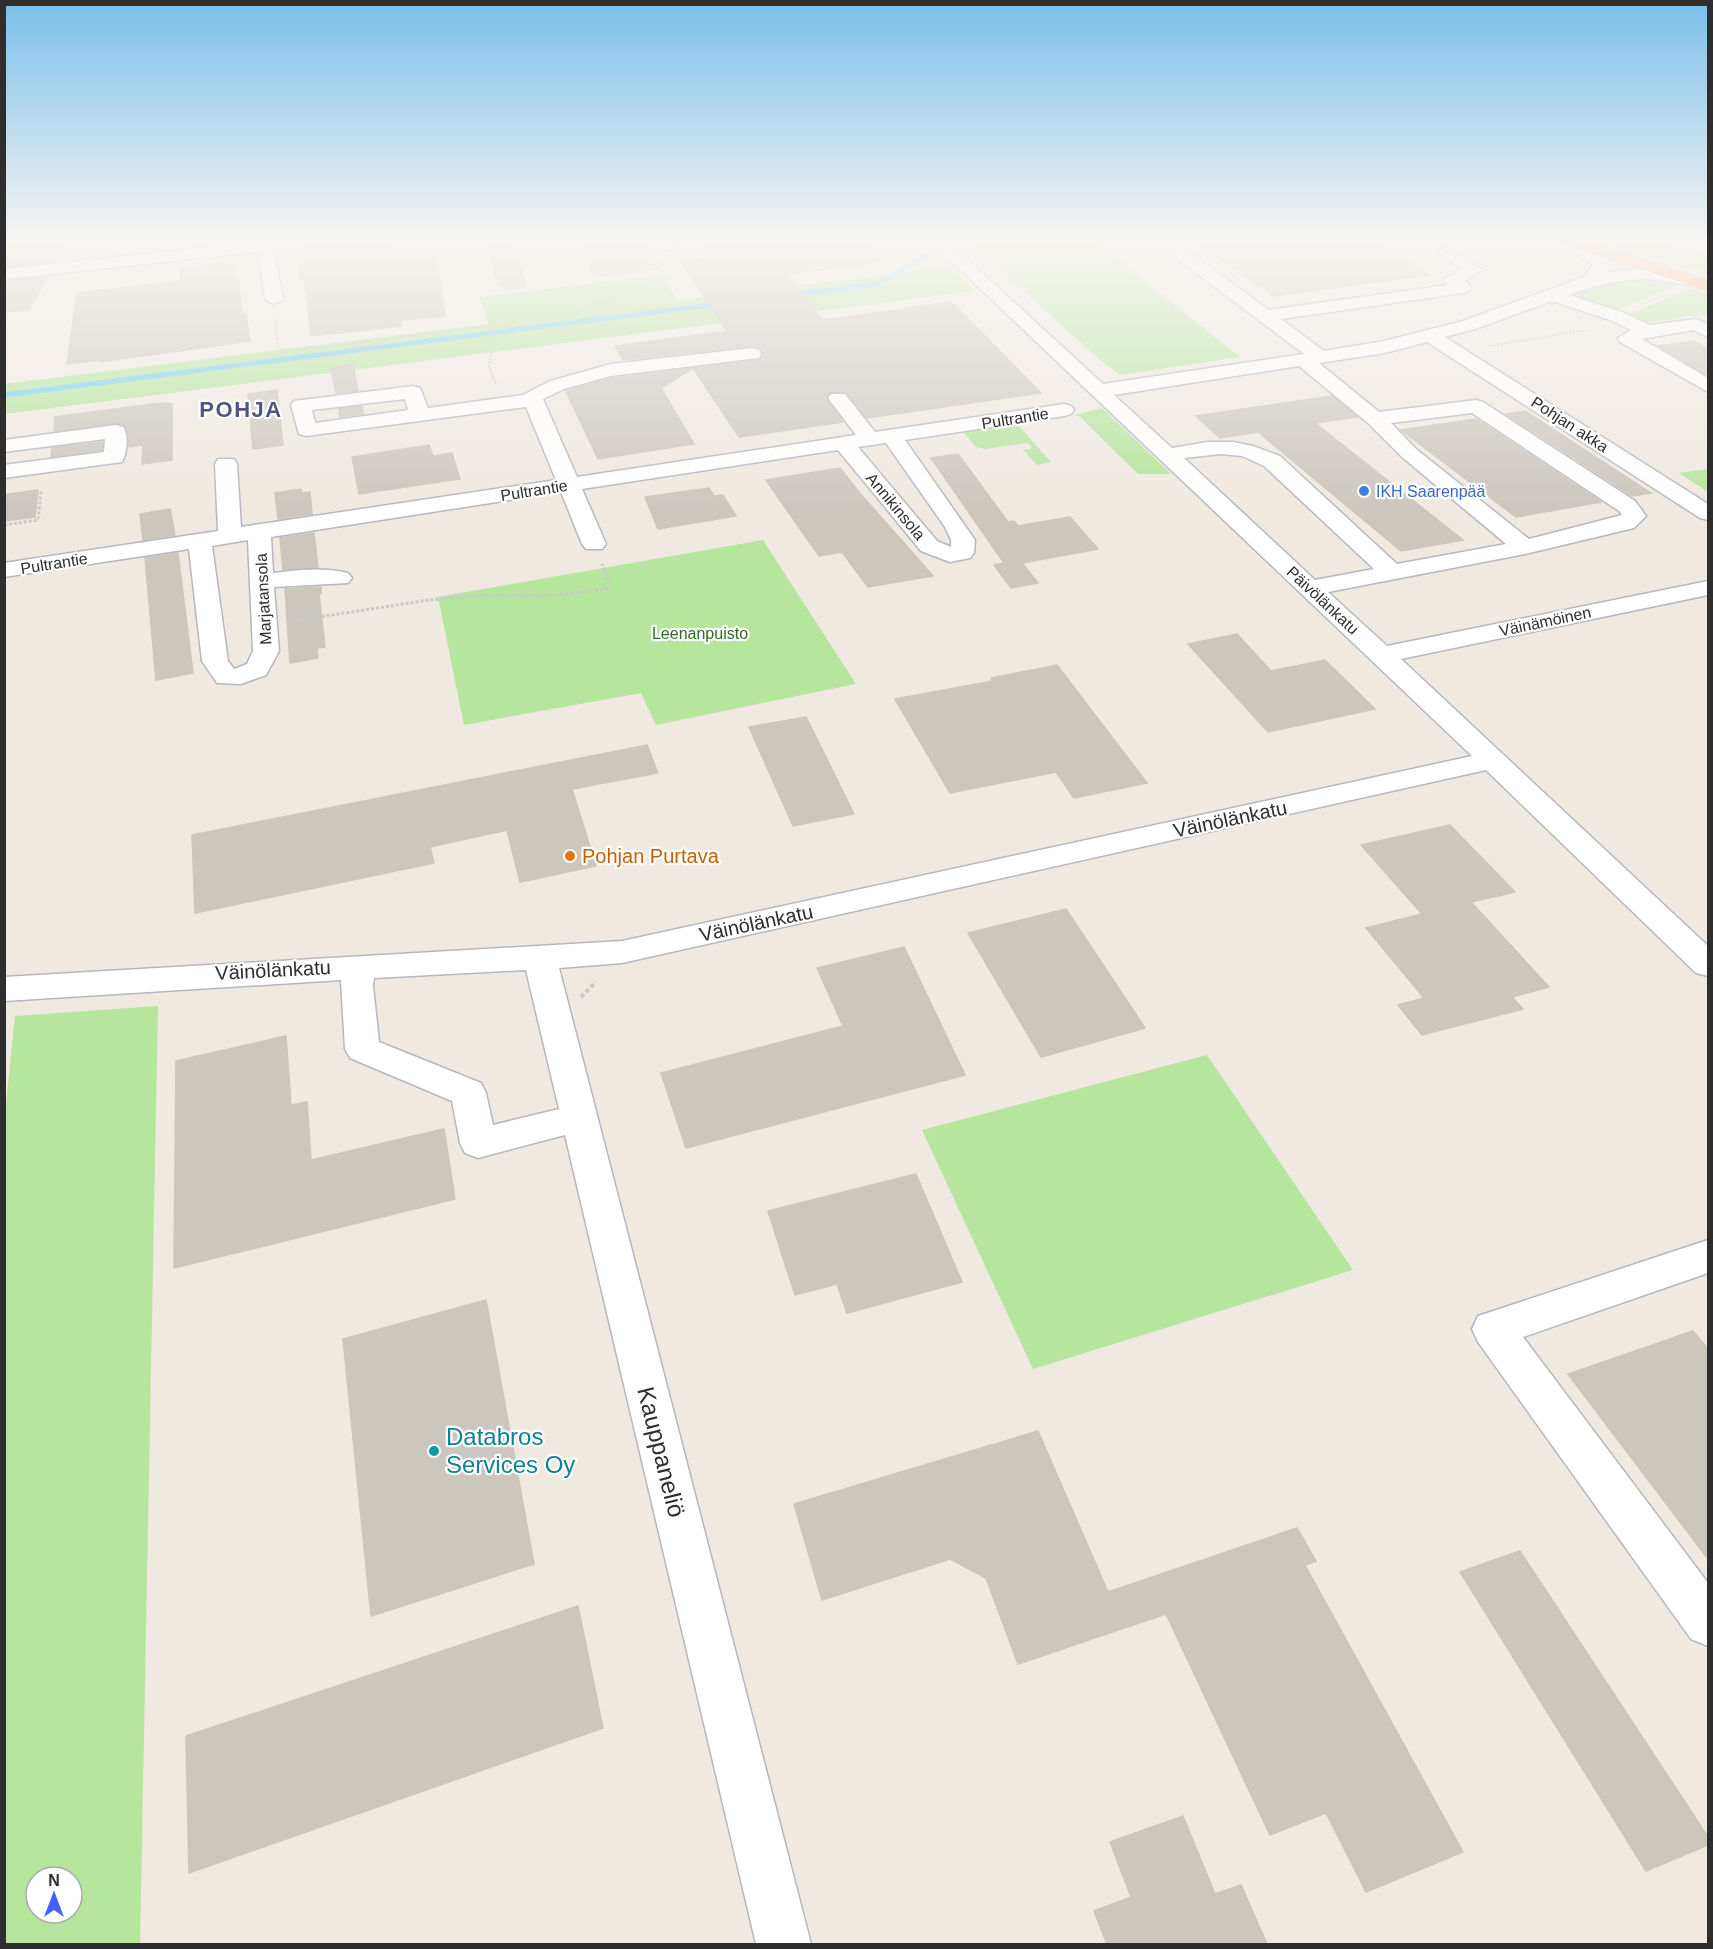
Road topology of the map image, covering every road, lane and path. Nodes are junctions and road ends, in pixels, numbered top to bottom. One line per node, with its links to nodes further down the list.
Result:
1 (276, 329): 2 (path)
2 (491, 329): 17 (path)
3 (1032, 329): 14 (street, Päivölänkatu)
4 (1279, 329): 11 (street)
5 (1454, 329): 9 (street)
6 (1644, 329): 8 (street)
7 (1662, 329): 8 (street)
8 (1648, 331): 13 (street)
9 (1431, 336): 11 (street); 31 (street, Pohjan akka)
10 (752, 354): 17 (street)
11 (1312, 359): 14 (street); 21 (street)
12 (411, 370): 15 (street)
13 (1708, 386)
14 (1099, 391): 26 (street, Päivölänkatu)
15 (413, 392): 20 (street); 20 (street)
16 (838, 398): 23 (street, Annikinsola)
17 (532, 399): 20 (street); 29 (street)
18 (117, 408): 22 (street)
19 (1064, 410): 23 (street, Pultrantie)
20 (420, 415)
21 (1375, 419): 37 (street); 37 (street)
22 (116, 431): 25 (street); 28 (street)
23 (881, 438): 24 (street, Pultrantie); 24 (street, Annikinsola)
24 (844, 444): 29 (street, Pultrantie)
25 (4, 446)
26 (1168, 454): 39 (street); 42 (street, Päivölänkatu)
27 (226, 464): 34 (street, Marjatansola)
28 (4, 472)
29 (569, 485): 33 (street, Pultrantie); 36 (street)
30 (41, 490): 32 (path)
31 (1708, 513)
32 (4, 525)
33 (259, 532): 34 (street, Pultrantie); 41 (street, Marjatansola)
34 (230, 536): 35 (street, Pultrantie)
35 (200, 541): 38 (street, Pultrantie); 44 (street, Marjatansola)
36 (594, 544): 44 (path)
37 (1526, 547): 39 (street)
38 (4, 570)
39 (1392, 572): 42 (street)
40 (340, 578): 41 (street)
41 (262, 581): 44 (street, Marjatansola)
42 (1310, 588): 45 (street, Päivölänkatu)
43 (1708, 588): 45 (street, Väinämöinen)
44 (265, 625)
45 (1382, 655): 46 (street, Päivölänkatu)
46 (1493, 760): 47 (street, Väinölänkatu); 48 (street, Päivölänkatu)
47 (540, 958): 49 (street, Väinölänkatu); 51 (street, Kauppaneliö)
48 (1708, 965)
49 (360, 966): 50 (street, Väinölänkatu); 51 (street)
50 (4, 989)
51 (578, 1118): 54 (street, Kauppaneliö)
52 (1708, 1257): 53 (street)
53 (1708, 1622)
54 (783, 1944)

